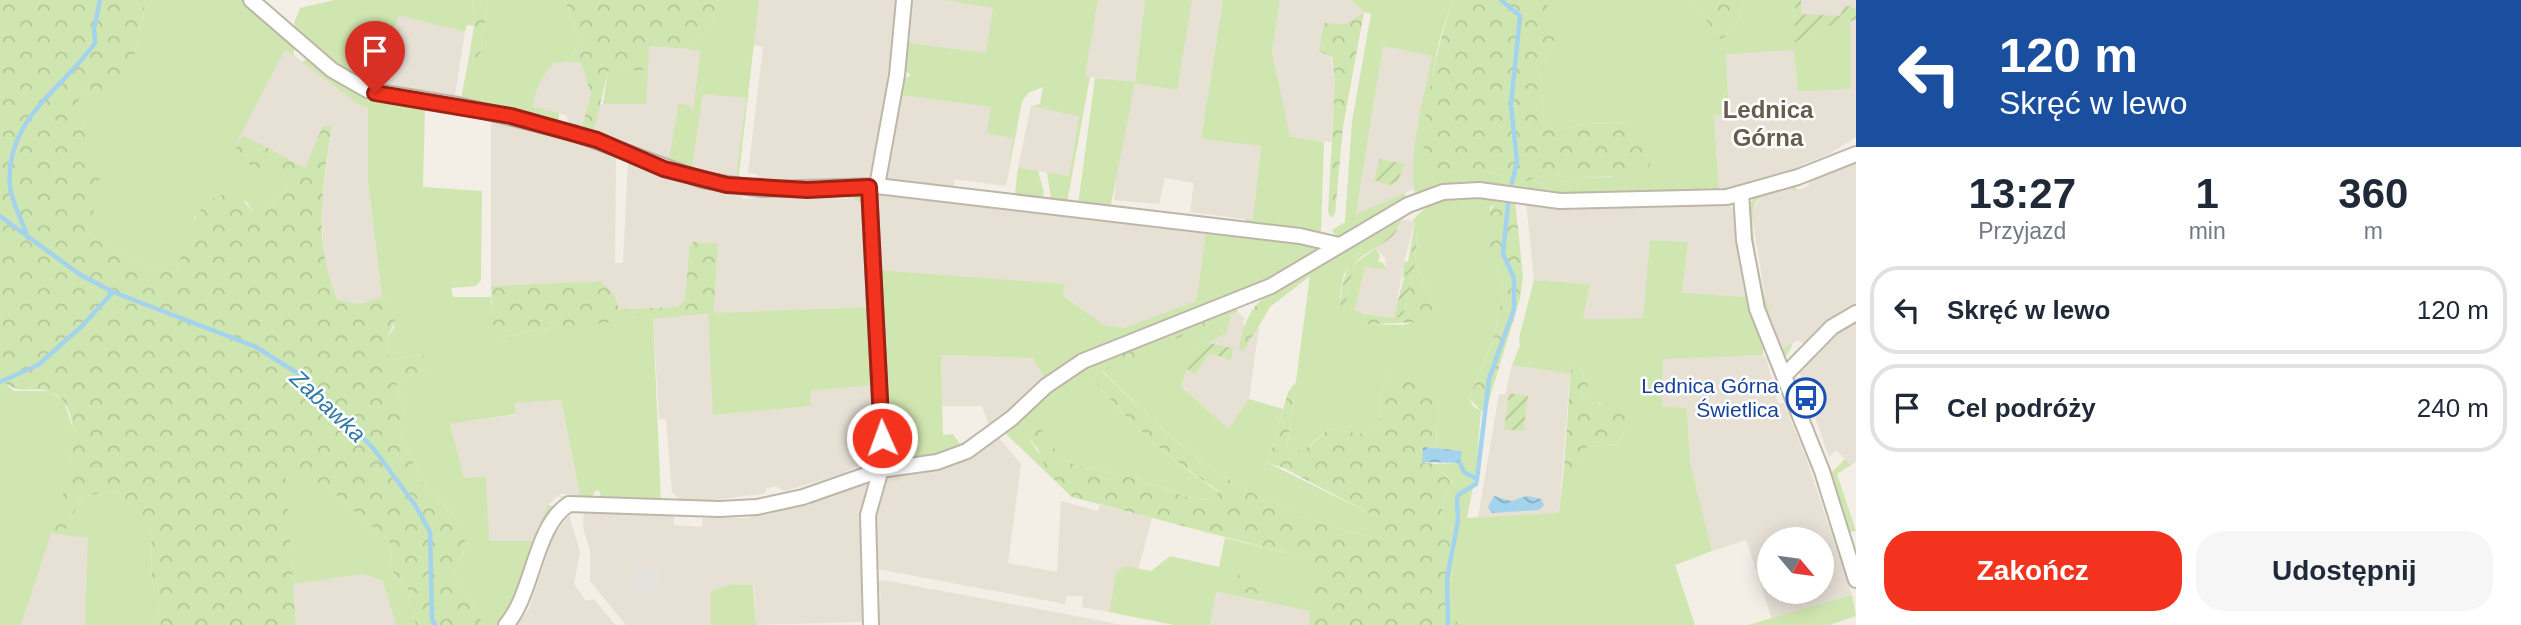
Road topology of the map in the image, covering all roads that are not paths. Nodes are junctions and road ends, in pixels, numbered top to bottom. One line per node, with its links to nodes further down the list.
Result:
1 (251, 0): 4 (street)
2 (904, 0): 4 (street)
3 (1856, 154): 5 (street)
4 (873, 187): 6 (street); 9 (street)
5 (1741, 193): 6 (street); 8 (street)
6 (1339, 245): 9 (street)
7 (1856, 313): 8 (street)
8 (1784, 376): 10 (street)
9 (880, 470): 11 (street); 12 (street)
10 (1856, 580)
11 (506, 625)
12 (871, 625)

